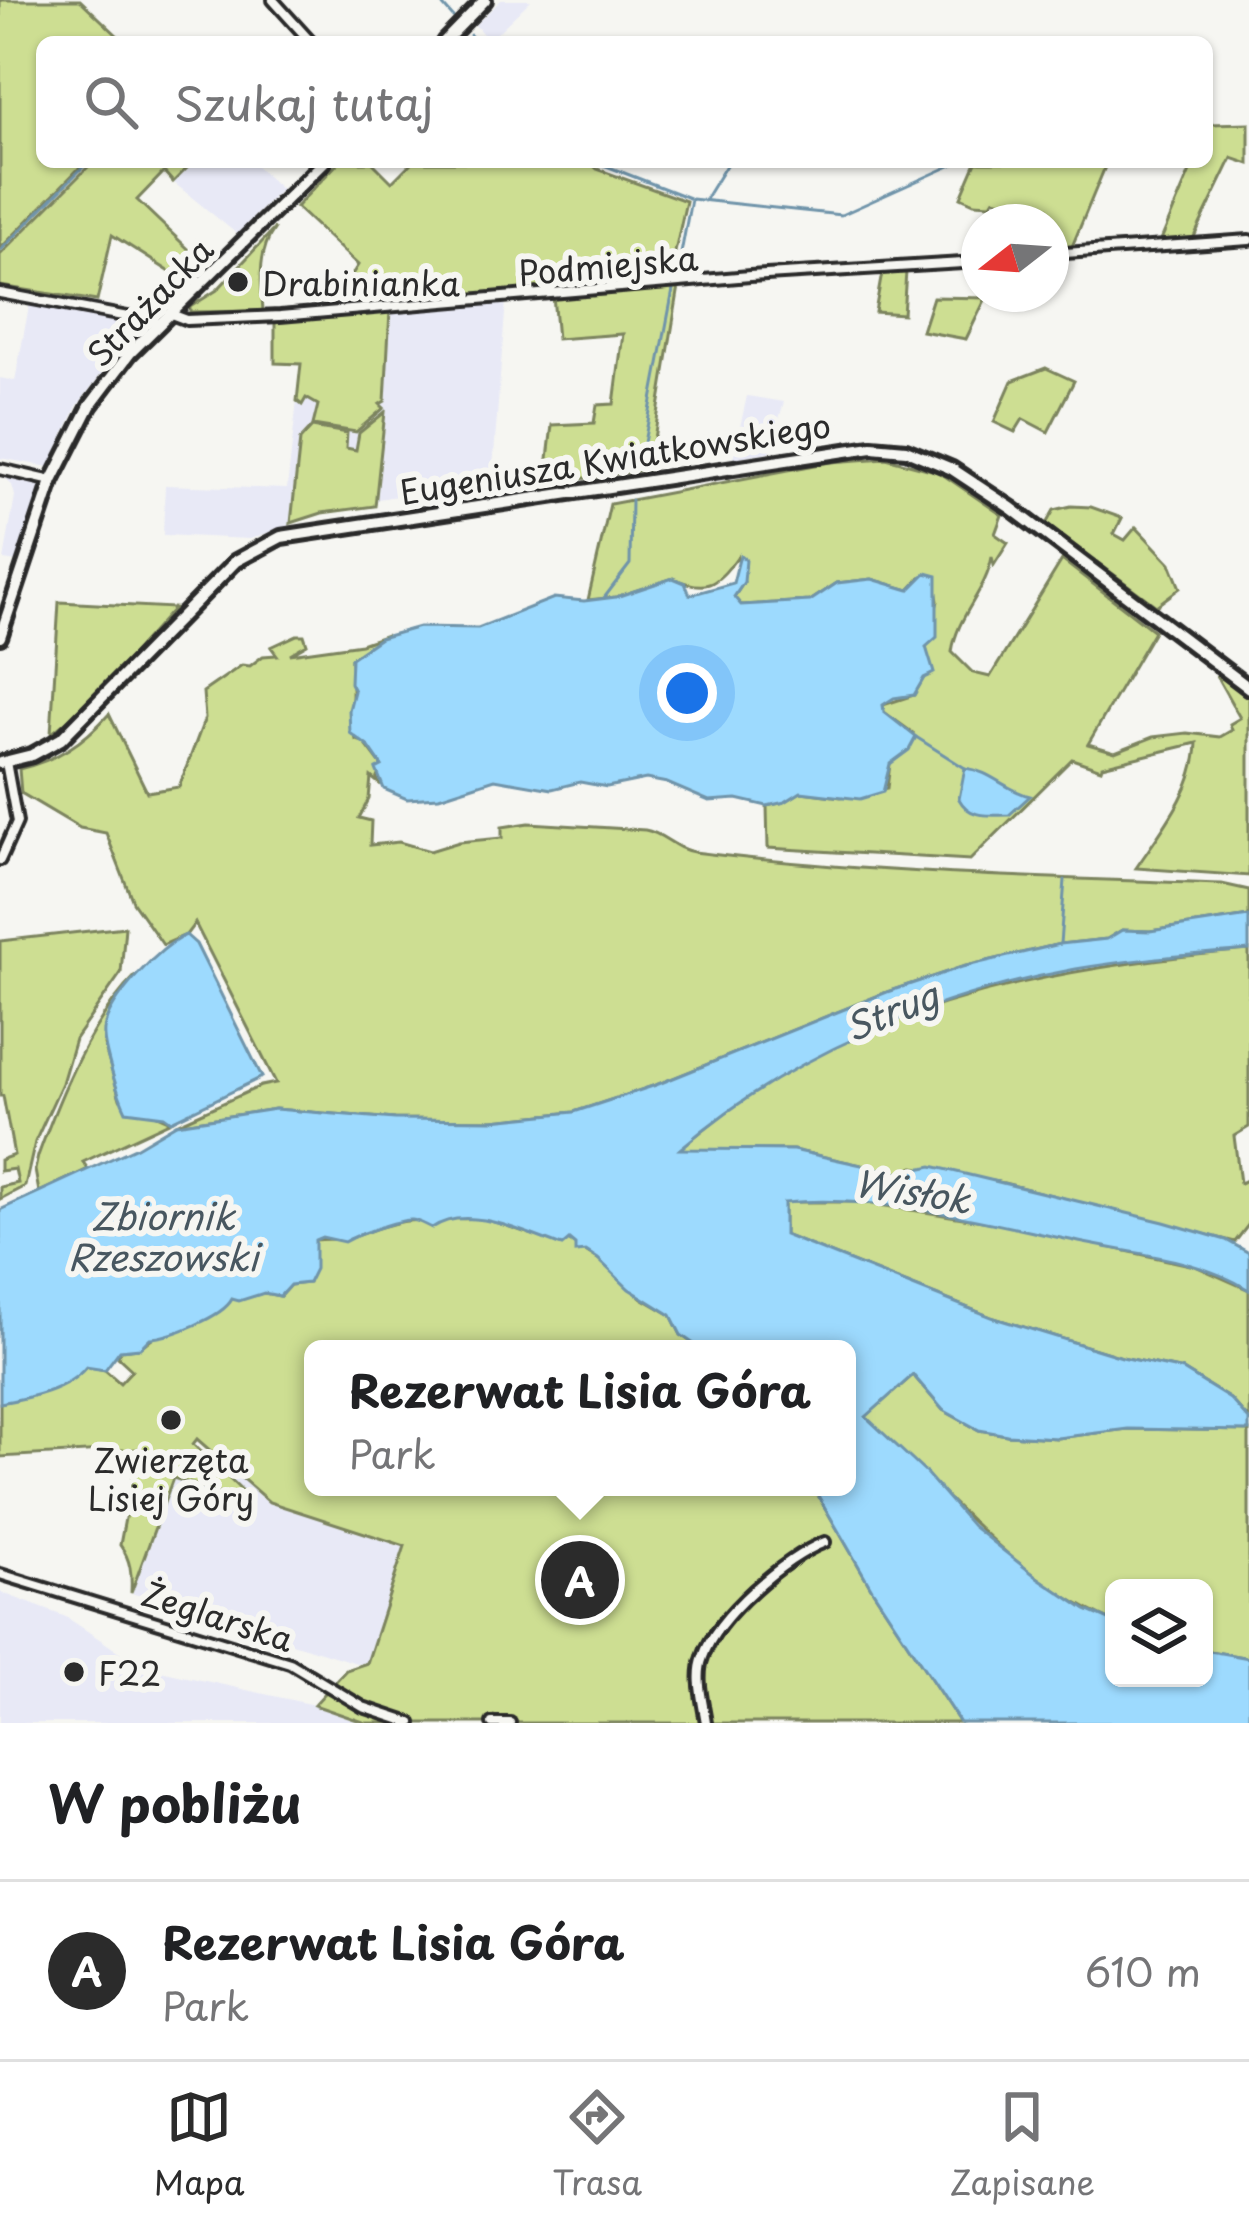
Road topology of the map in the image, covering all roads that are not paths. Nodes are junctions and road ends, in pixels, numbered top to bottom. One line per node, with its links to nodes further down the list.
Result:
1 (273, 0): 3 (street)
2 (485, 0): 4 (street)
3 (306, 36)
4 (449, 36)
5 (318, 168): 10 (street, Strażacka)
6 (1249, 239): 7 (street)
7 (1069, 253)
8 (961, 263): 10 (street, Podmiejska)
9 (0, 293): 11 (street)
10 (171, 314): 11 (street, Strażacka)
11 (160, 323): 13 (street, Strażacka)
12 (0, 469): 13 (street)
13 (52, 481): 14 (street, Strażacka)
14 (0, 637)
15 (1249, 688): 16 (street, Eugeniusza Kwiatkowskiego)
16 (3, 763): 17 (street)
17 (0, 860)
18 (825, 1542): 23 (street)
19 (0, 1574): 20 (street, Żeglarska)
20 (411, 1723)
21 (492, 1723): 22 (street)
22 (510, 1723)
23 (706, 1723)

